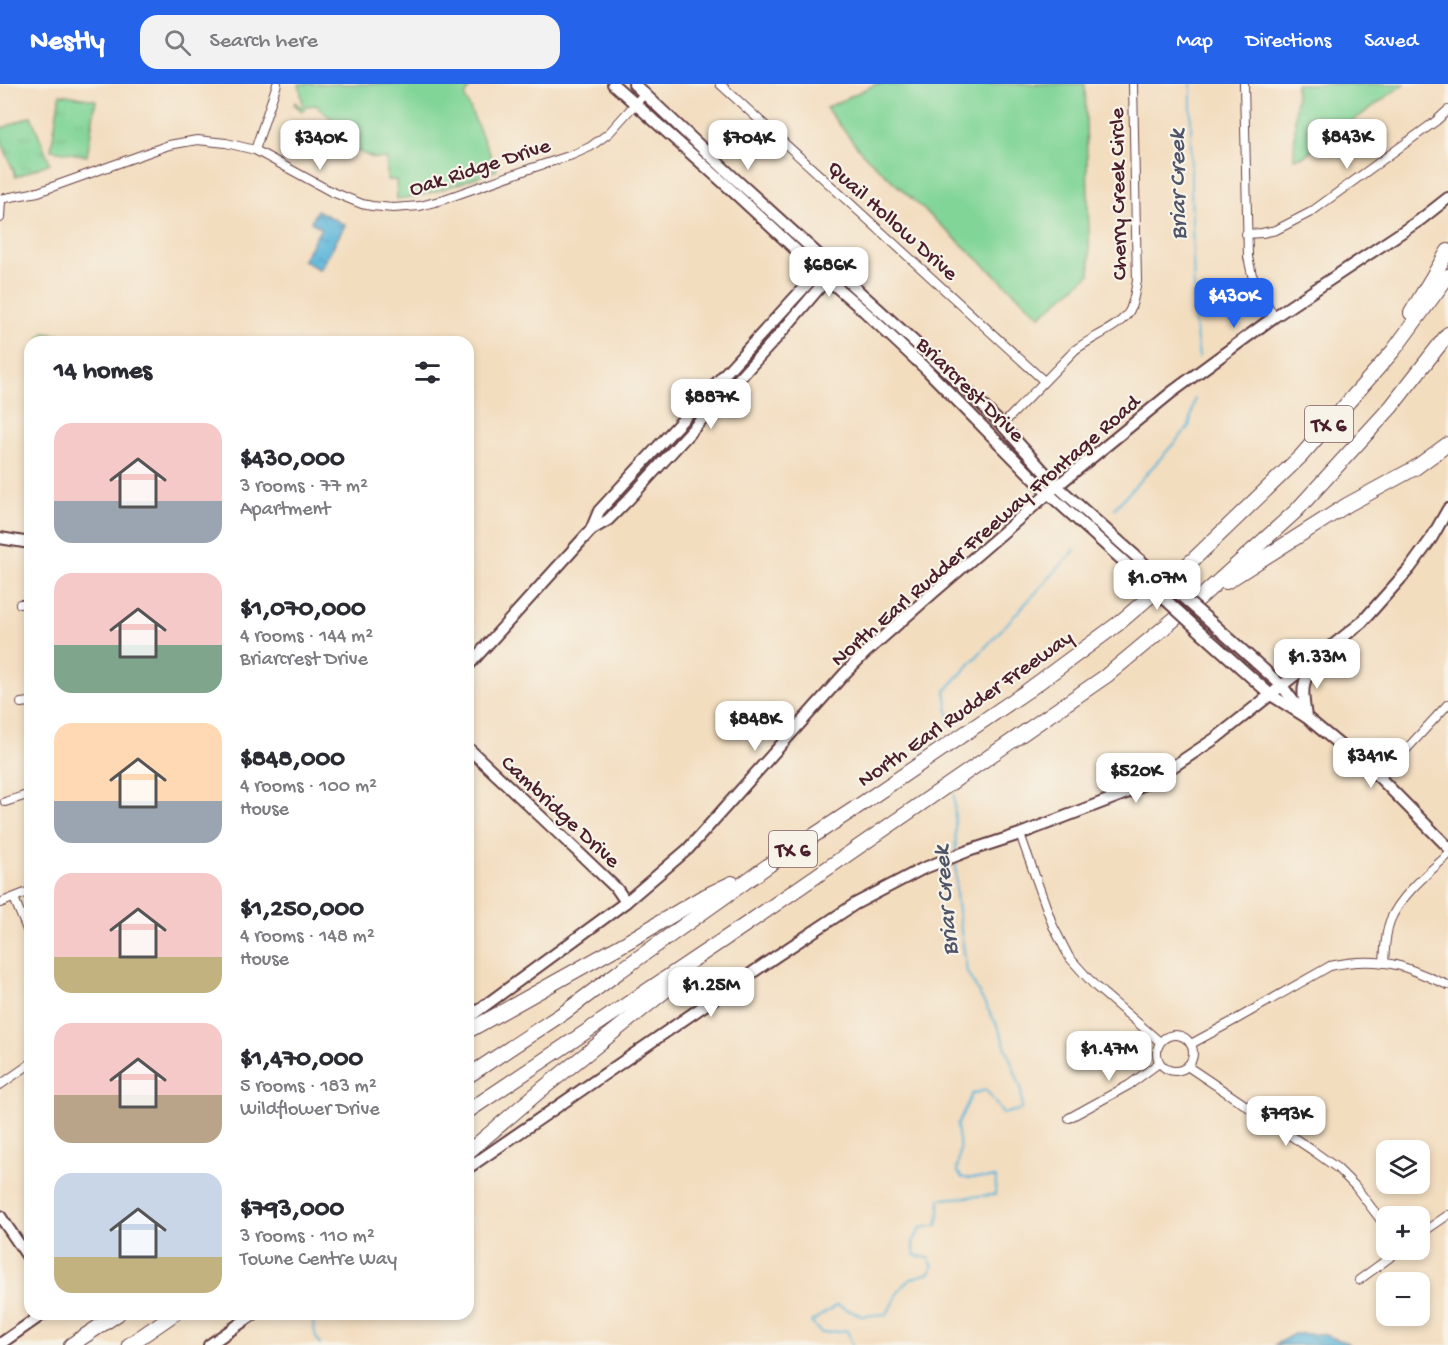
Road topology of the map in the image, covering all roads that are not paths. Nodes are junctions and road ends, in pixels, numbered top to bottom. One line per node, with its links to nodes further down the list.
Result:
1 (277, 84): 10 (street)
2 (613, 84): 8 (main road, Briarcrest Drive)
3 (634, 84): 7 (main road, Briarcrest Drive)
4 (720, 84): 23 (street, Quail Hollow Drive)
5 (1133, 84): 23 (street, Cherry Creek Circle)
6 (1244, 84): 14 (street)
7 (645, 93): 8 (street, Oak Ridge Drive); 16 (main road, Briarcrest Drive)
8 (636, 103): 10 (street, Oak Ridge Drive); 18 (main road, Briarcrest Drive)
9 (1448, 110): 14 (street)
10 (255, 150): 12 (street, Oak Ridge Drive)
11 (1448, 198): 19 (main road, North Earl Rudder Freeway Frontage Road)
12 (0, 199): 13 (street)
13 (0, 218)
14 (1246, 234): 19 (street)
15 (1448, 251): 24 (highway)
16 (833, 267): 18 (main road); 27 (main road, Briarcrest Drive)
17 (1448, 276): 24 (highway, North Earl Rudder Freeway / TX 6)
18 (825, 277): 21 (main road); 22 (main road); 31 (main road, Briarcrest Drive)
19 (1274, 317): 31 (main road, North Earl Rudder Freeway Frontage Road)
20 (1448, 334): 36 (highway, TX 6)
21 (738, 360): 22 (main road); 25 (main road)
22 (747, 369): 26 (main road)
23 (1044, 381): 27 (street, Cherry Creek Circle)
24 (1350, 400): 54 (highway, North Earl Rudder Freeway / TX 6)
25 (697, 404): 26 (main road); 29 (main road)
26 (707, 413): 30 (main road)
27 (1002, 425): 31 (main road, Briarcrest Drive)
28 (1448, 444): 36 (highway)
29 (651, 455): 30 (main road); 33 (main road)
30 (660, 464): 33 (main road)
31 (1053, 490): 41 (main road, Briarcrest Drive, bridge); 42 (main road, Briarcrest Drive, bridge); 57 (main road, North Earl Rudder Freeway Frontage Road)
32 (1448, 509): 40 (main road)
33 (591, 530): 39 (main road)
34 (0, 538): 35 (main road)
35 (24, 542)
36 (1201, 597): 60 (highway, TX 6)
37 (20, 604): 38 (street)
38 (24, 604)
39 (474, 659)
40 (1316, 659): 41 (main road); 46 (main road)
41 (1282, 686): 42 (main road); 46 (main road, Briarcrest Drive)
42 (1271, 695): 46 (main road, Briarcrest Drive); 51 (main road)
43 (21, 703): 44 (street)
44 (24, 703)
45 (1448, 704): 48 (street)
46 (1306, 717): 48 (main road, Briarcrest Drive)
47 (474, 754): 57 (main road, Cambridge Drive)
48 (1380, 778): 52 (main road, Briarcrest Drive)
49 (24, 796): 50 (street)
50 (5, 802)
51 (1020, 834): 65 (street); 75 (main road)
52 (1448, 847)
53 (1448, 855): 61 (street)
54 (769, 865): 64 (highway); 70 (highway, North Earl Rudder Freeway / TX 6)
55 (24, 894): 56 (street)
56 (14, 898): 58 (street); 59 (street)
57 (626, 902): 63 (main road, North Earl Rudder Freeway Frontage Road)
58 (0, 903)
59 (24, 922)
60 (748, 923): 72 (highway, TX 6); 74 (highway)
61 (1384, 963): 62 (street); 66 (street)
62 (1448, 985)
63 (474, 1014)
64 (474, 1028)
65 (1160, 1042): 66 (street); 67 (street)
66 (1191, 1044): 68 (street)
67 (1159, 1063): 68 (street); 73 (street)
68 (1187, 1066): 76 (street)
69 (24, 1068): 71 (street)
70 (474, 1072)
71 (0, 1085)
72 (474, 1107)
73 (1070, 1118)
74 (474, 1147)
75 (474, 1164)
76 (1376, 1214)
77 (1448, 1215): 79 (street)
78 (0, 1216): 80 (main road)
79 (1430, 1227)
80 (24, 1251)
81 (1386, 1260): 82 (street)
82 (1359, 1280)
83 (34, 1320): 87 (main road)
84 (109, 1320): 88 (highway)
85 (165, 1320): 89 (highway)
86 (245, 1320): 90 (main road)
87 (0, 1344)
88 (71, 1345)
89 (129, 1345)
90 (209, 1345)

